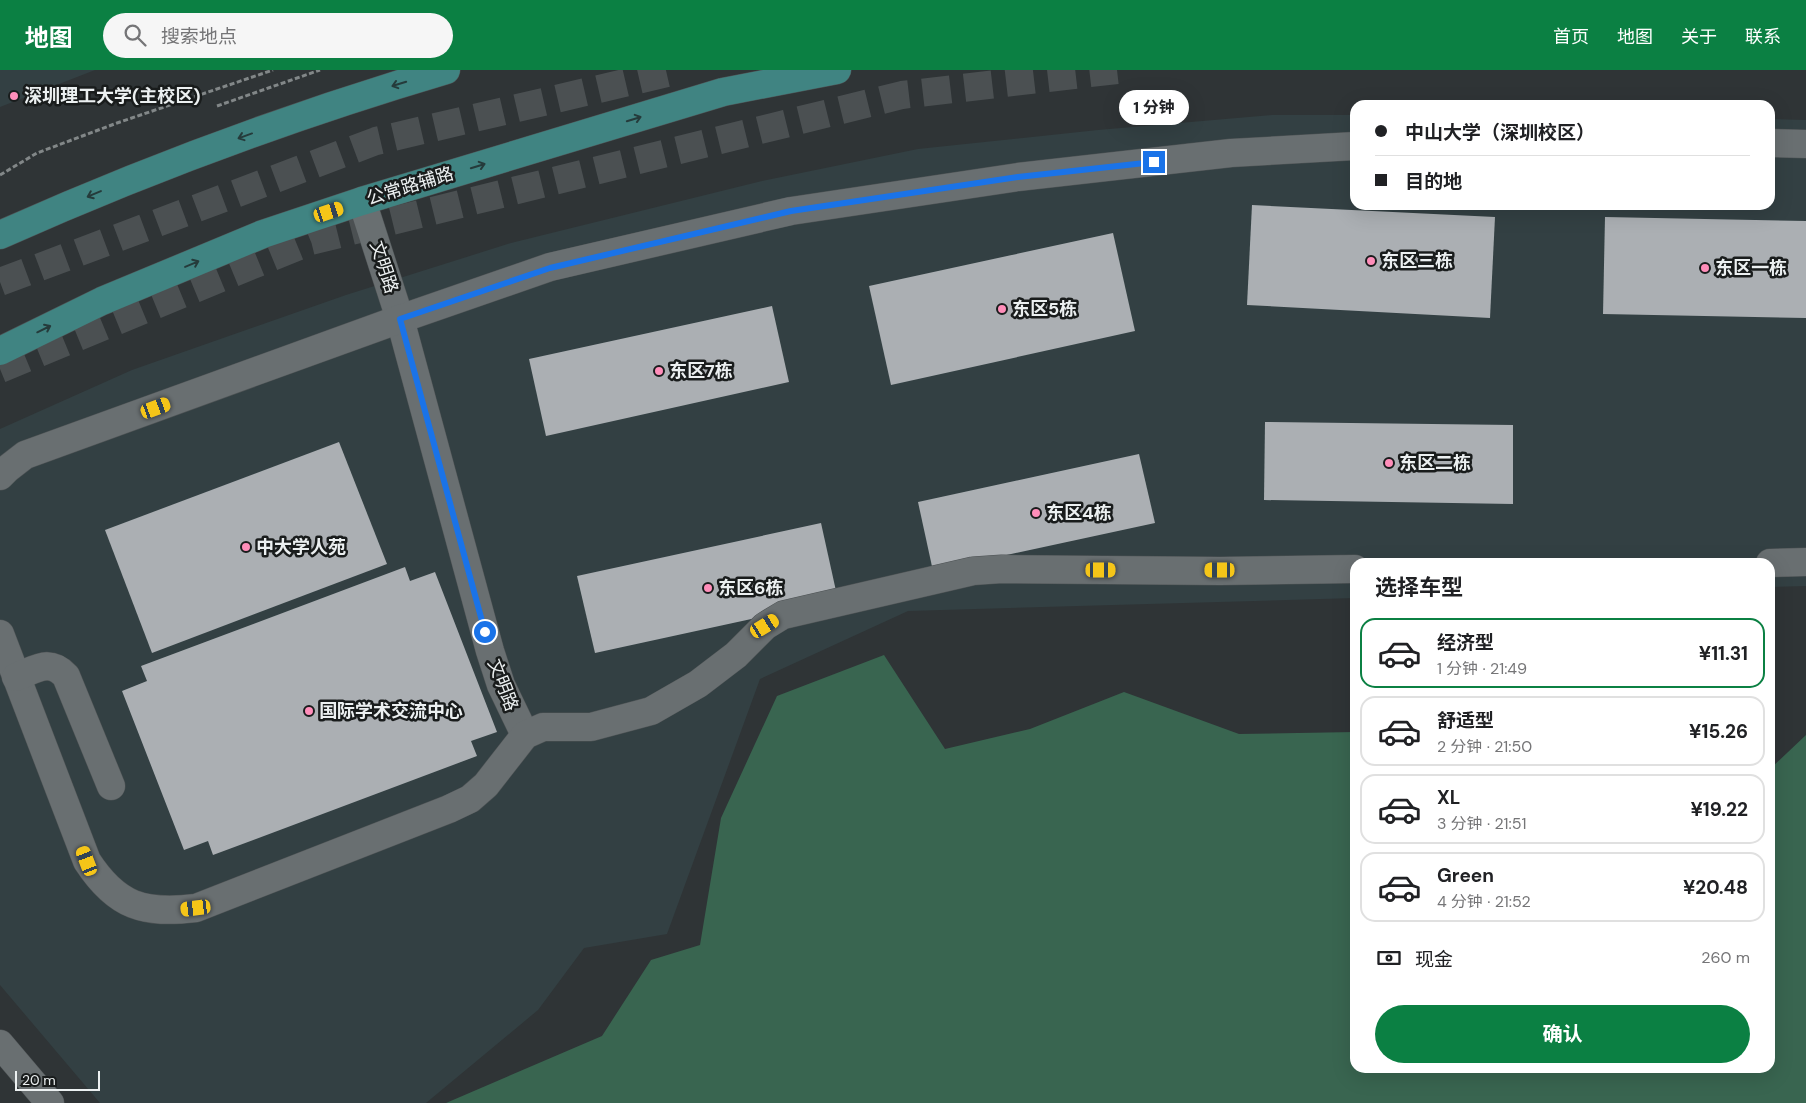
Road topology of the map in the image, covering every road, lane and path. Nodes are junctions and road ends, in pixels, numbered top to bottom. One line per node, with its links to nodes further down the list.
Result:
1 (273, 70): 9 (path)
2 (320, 70): 5 (path)
3 (446, 70): 11 (main road, one-way to 11)
4 (837, 70): 10 (main road, 公常路辅路, one-way to 4)
5 (217, 106)
6 (1775, 143): 7 (street)
7 (1806, 144)
8 (1350, 146): 12 (street)
9 (0, 175)
10 (362, 200): 12 (street, 文明路); 13 (main road, 公常路辅路, one-way to 10)
11 (0, 234)
12 (400, 319): 14 (street); 20 (street, 文明路)
13 (0, 351)
14 (0, 476)
15 (1806, 562): 16 (street)
16 (1775, 563)
17 (1350, 569): 20 (street)
18 (0, 634): 19 (street)
19 (16, 677): 20 (street); 21 (street)
20 (525, 735)
21 (111, 786)
22 (0, 1044): 23 (street)
23 (50, 1103)

